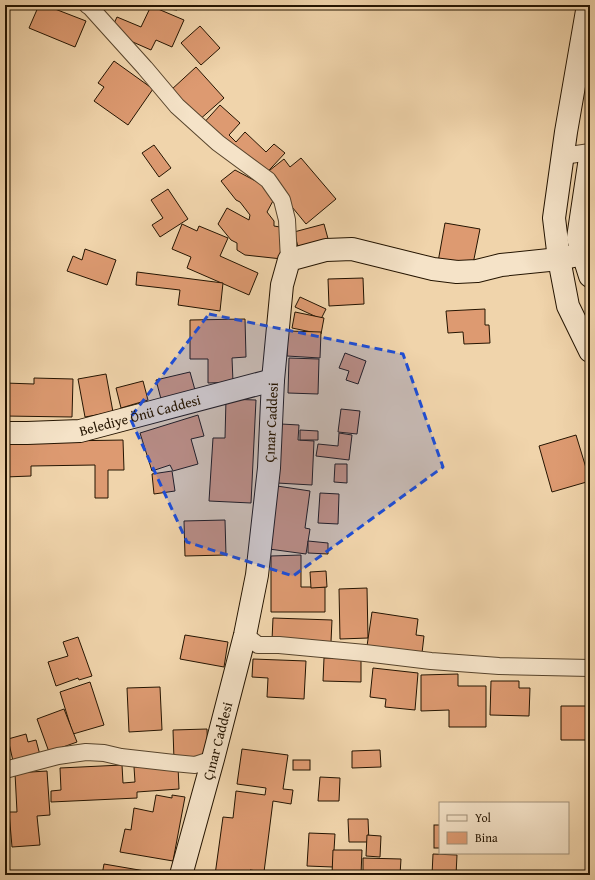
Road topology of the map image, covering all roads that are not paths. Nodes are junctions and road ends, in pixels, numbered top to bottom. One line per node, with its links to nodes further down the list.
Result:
1 (588, 5): 4 (street)
2 (89, 6): 8 (street)
3 (590, 152): 4 (street)
4 (563, 156): 7 (street)
5 (590, 158): 6 (street)
6 (583, 254): 7 (street); 9 (street)
7 (559, 259): 8 (street); 10 (street)
8 (289, 260): 11 (street, Çınar Caddesi)
9 (590, 276)
10 (590, 351)
11 (273, 380): 12 (street, Belediye Önü Caddesi); 13 (street, Çınar Caddesi)
12 (5, 432)
13 (246, 635): 14 (street); 15 (street, Çınar Caddesi)
14 (590, 668)
15 (213, 759): 16 (street); 17 (street, Çınar Caddesi)
16 (5, 770)
17 (182, 875)

